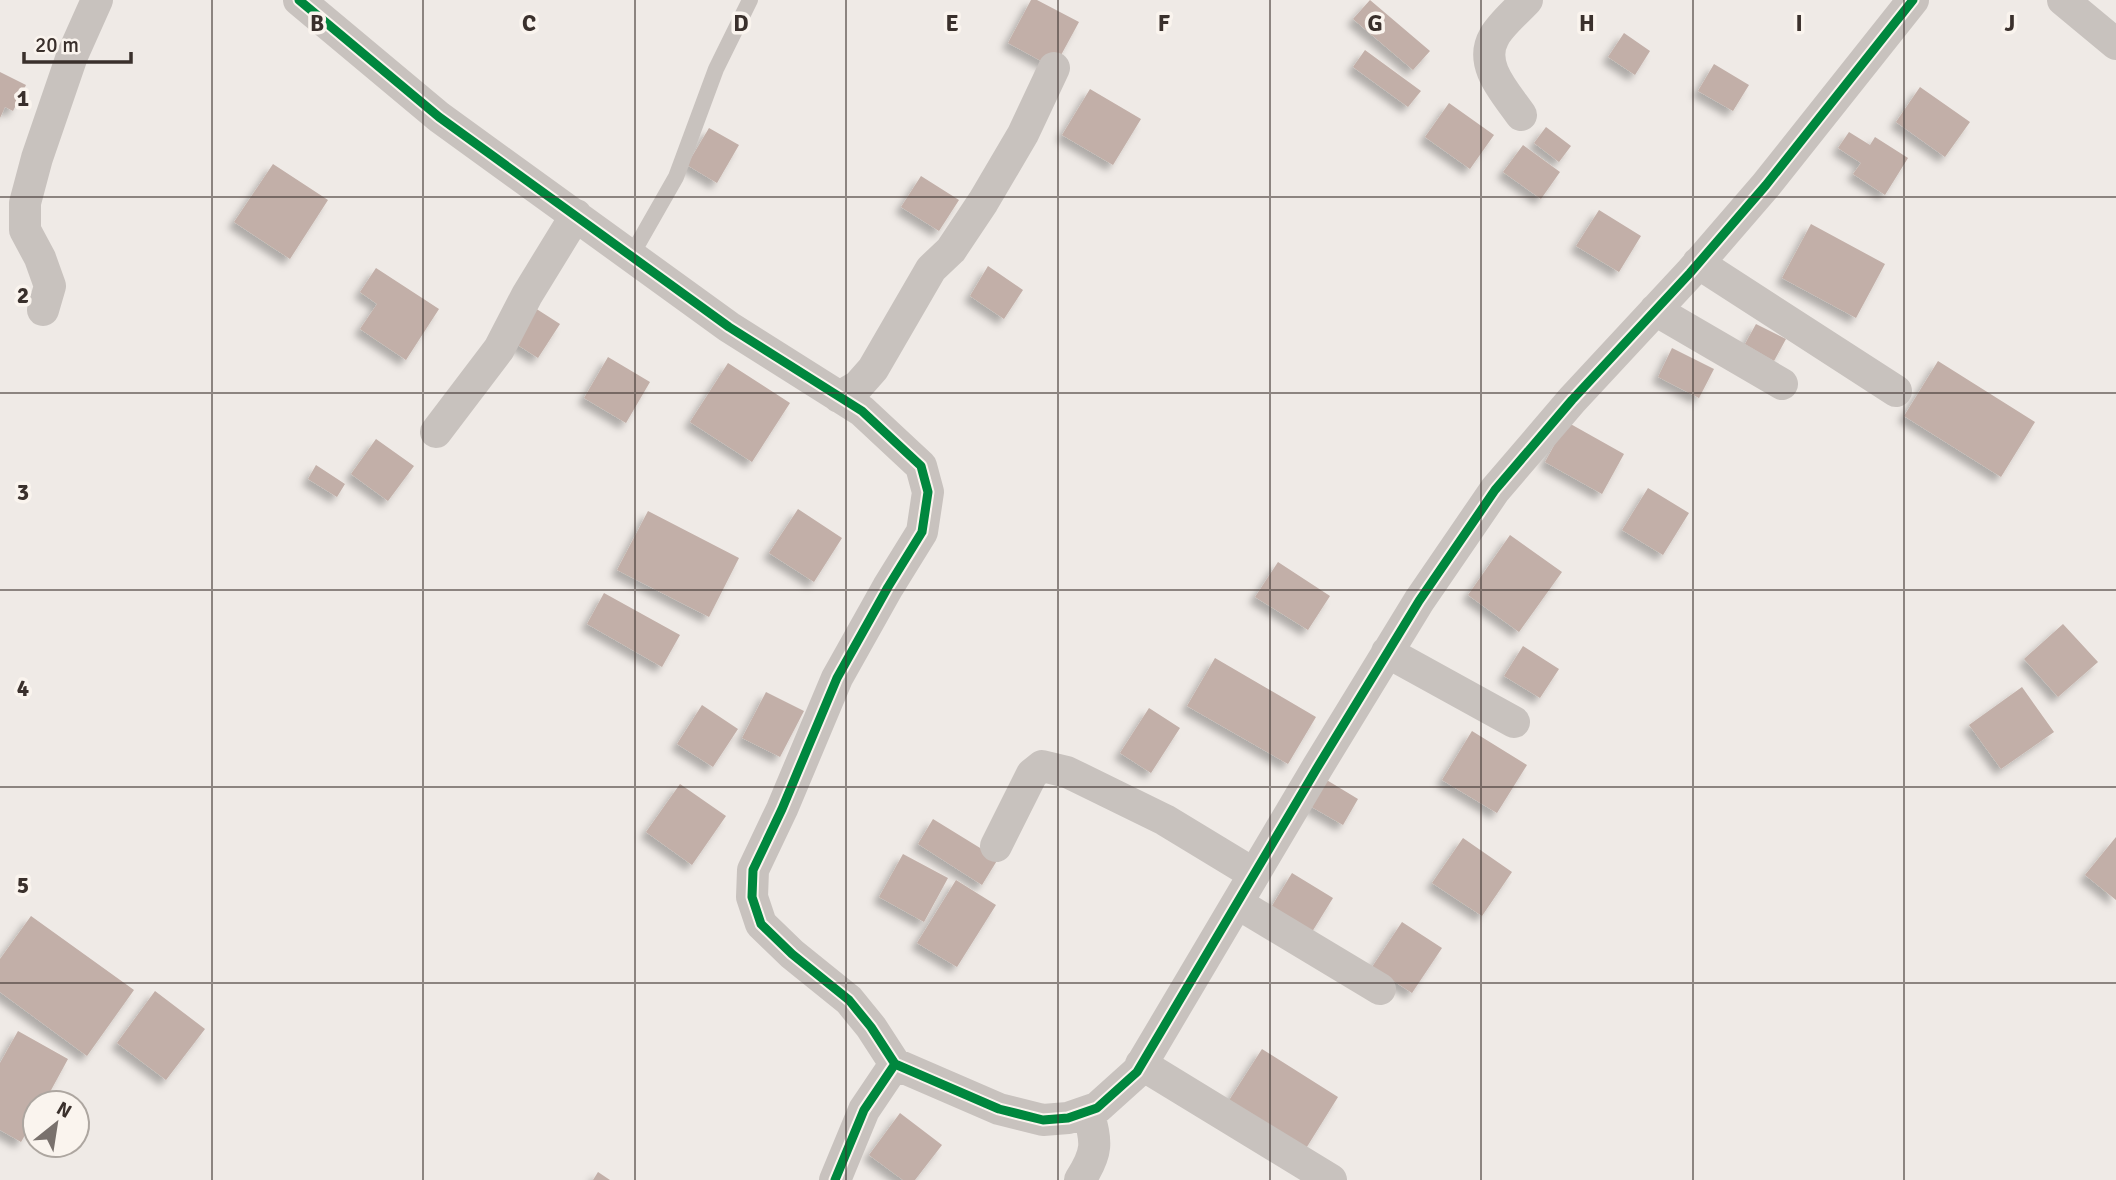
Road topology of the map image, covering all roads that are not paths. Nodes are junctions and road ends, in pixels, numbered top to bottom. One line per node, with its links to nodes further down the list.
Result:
1 (97, 0): 13 (street)
2 (299, 0): 10 (street)
3 (750, 0): 11 (lane)
4 (1527, 0): 9 (street)
5 (1913, 0): 12 (street)
6 (2063, 0): 7 (street)
7 (2116, 44)
8 (1054, 68): 17 (street)
9 (1521, 115)
10 (576, 215): 11 (street); 18 (street)
11 (631, 256): 17 (street)
12 (1698, 263): 14 (street); 16 (street)
13 (43, 310)
14 (1655, 310): 15 (street); 19 (street)
15 (1782, 384)
16 (1896, 391)
17 (839, 397): 25 (street)
18 (436, 432)
19 (1387, 652): 20 (street); 22 (street)
20 (1514, 722)
21 (996, 846): 22 (street)
22 (1254, 874): 23 (street)
23 (1237, 903): 24 (street); 26 (street)
24 (1380, 989)
25 (895, 1064): 27 (street); 28 (street)
26 (1141, 1064): 27 (street); 30 (street)
27 (1088, 1111): 29 (street)
28 (835, 1180)
29 (1080, 1180)
30 (1331, 1180)

